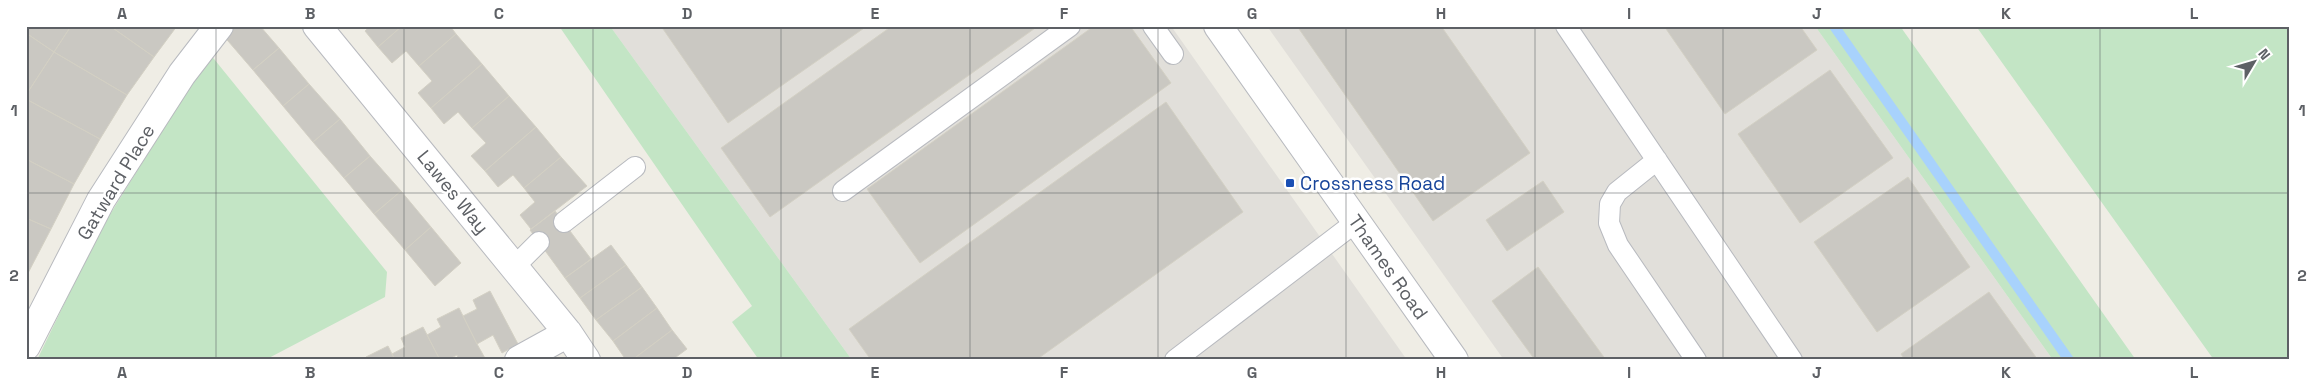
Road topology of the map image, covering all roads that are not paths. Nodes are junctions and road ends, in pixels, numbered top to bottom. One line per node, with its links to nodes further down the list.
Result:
1 (219, 26): 16 (street, Gatward Place)
2 (317, 26): 14 (street, Lawes Way)
3 (1070, 26): 10 (lane)
4 (1153, 26): 7 (lane)
5 (1218, 26): 12 (street, Thames Road)
6 (1566, 26): 8 (lane)
7 (1173, 54)
8 (1657, 160): 21 (lane); 22 (lane)
9 (635, 167): 11 (lane)
10 (843, 191)
11 (564, 222)
12 (1356, 222): 19 (lane); 20 (street, Thames Road)
13 (539, 242): 14 (lane)
14 (514, 267): 15 (street, Lawes Way)
15 (568, 333): 17 (street); 18 (street, Lawes Way)
16 (26, 346)
17 (520, 360)
18 (586, 360)
19 (1175, 360)
20 (1454, 360)
21 (1696, 360)
22 (1792, 360)

